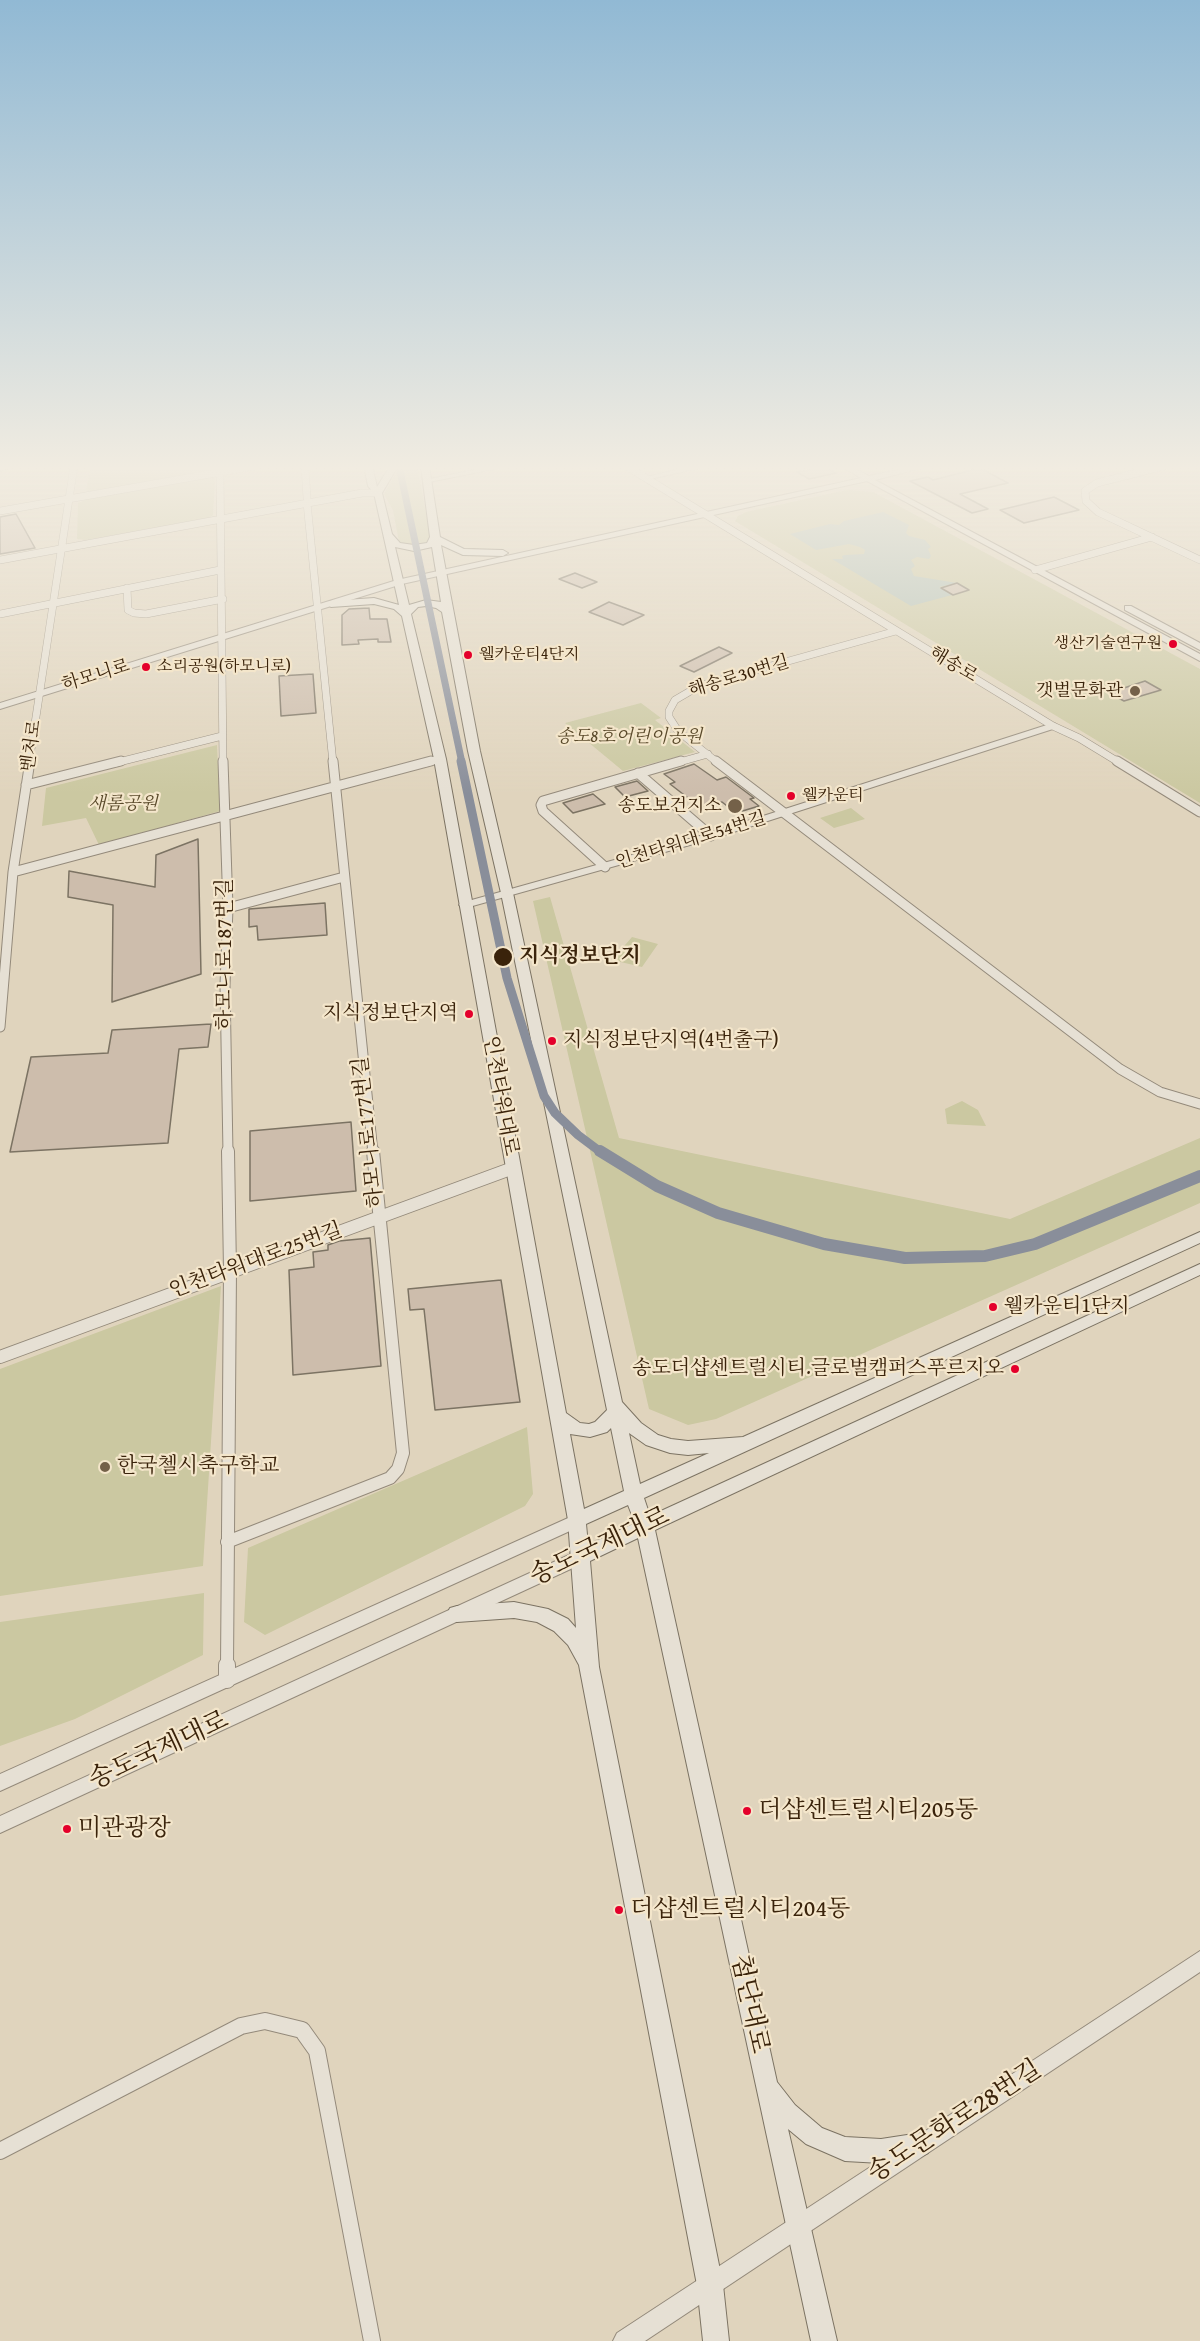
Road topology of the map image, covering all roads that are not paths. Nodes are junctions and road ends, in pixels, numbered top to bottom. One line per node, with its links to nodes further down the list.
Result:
1 (57, 575): 14 (street, 벤처로)
2 (193, 575): 12 (street)
3 (221, 575): 13 (street, 하모니로187번길)
4 (314, 575): 15 (street, 하모니로177번길)
5 (398, 575): 11 (main road, 인천타워대로)
6 (416, 575): 11 (street, 하모니로)
7 (441, 575): 17 (main road)
8 (805, 575): 20 (street, 해송로)
9 (1045, 575): 23 (street)
10 (1064, 575): 22 (street)
11 (399, 579): 15 (street, 하모니로); 16 (street, 하모니로); 19 (main road, 인천타워대로)
12 (127, 588): 13 (street); 14 (street)
13 (223, 599): 21 (street, 하모니로187번길)
14 (52, 603): 18 (street); 24 (street, 벤처로)
15 (317, 604): 16 (street, 하모니로); 21 (street, 하모니로); 33 (street, 하모니로177번길)
16 (331, 604): 19 (main road)
17 (448, 611): 19 (main road); 41 (main road)
18 (0, 614)
19 (407, 614): 30 (main road, 인천타워대로)
20 (896, 631): 27 (street, 해송로); 29 (street, 해송로30번길)
21 (223, 634): 24 (street, 하모니로); 28 (street, 하모니로187번길)
22 (1200, 647)
23 (1200, 658)
24 (40, 689): 25 (street, 하모니로); 26 (street, 하모니로); 32 (street, 벤처로)
25 (0, 697)
26 (0, 705)
27 (1053, 726): 34 (street, 해송로); 35 (street, 인천타워대로54번길)
28 (222, 736): 32 (street); 36 (street, 하모니로187번길)
29 (708, 754): 31 (street); 35 (street, 해송로30번길)
30 (440, 759): 33 (street); 42 (main road, 인천타워대로)
31 (638, 773): 37 (street); 38 (street)
32 (26, 785): 39 (street, 벤처로)
33 (335, 785): 36 (street); 40 (street, 하모니로177번길)
34 (1200, 812)
35 (782, 813): 37 (street, 인천타워대로54번길); 46 (street)
36 (224, 814): 39 (street); 43 (street, 하모니로187번길)
37 (711, 836): 38 (street, 인천타워대로54번길)
38 (605, 867): 41 (street, 인천타워대로54번길)
39 (14, 872): 44 (street, 벤처로)
40 (344, 877): 43 (street); 48 (street, 하모니로177번길)
41 (507, 893): 42 (street, 인천타워대로54번길); 53 (main road)
42 (465, 905): 47 (main road, 인천타워대로)
43 (228, 908): 51 (street, 하모니로187번길)
44 (1, 1008): 45 (street, 벤처로)
45 (0, 1027)
46 (1200, 1104)
47 (513, 1168): 48 (street, 인천타워대로25번길); 54 (main road, 인천타워대로)
48 (377, 1216): 51 (street, 인천타워대로25번길); 59 (street, 하모니로177번길)
49 (1200, 1237): 55 (main road, 송도국제대로)
50 (1200, 1269): 58 (main road, 송도국제대로)
51 (230, 1270): 52 (street, 인천타워대로25번길); 59 (street, 하모니로187번길)
52 (0, 1357)
53 (615, 1407): 54 (main road); 55 (main road); 56 (main road)
54 (558, 1416): 57 (main road, 인천타워대로)
55 (753, 1442): 56 (main road, 송도국제대로)
56 (634, 1496): 57 (main road, 송도국제대로); 58 (main road)
57 (577, 1520): 60 (main road, 인천타워대로); 63 (street, 송도국제대로)
58 (645, 1527): 60 (main road, 송도국제대로); 67 (main road, 첨단대로)
59 (227, 1542): 63 (street, 하모니로187번길)
60 (582, 1556): 61 (street, 송도국제대로); 62 (main road)
61 (457, 1614): 62 (main road); 65 (street, 송도국제대로)
62 (589, 1667): 71 (main road)
63 (227, 1680): 64 (street, 송도국제대로)
64 (0, 1783)
65 (0, 1825)
66 (1200, 1961): 68 (street, 송도문화로28번길)
67 (766, 2087): 68 (main road); 70 (main road, 첨단대로)
68 (921, 2145): 70 (street, 송도문화로28번길)
69 (0, 2151): 72 (street)
70 (797, 2226): 71 (street, 송도문화로28번길); 75 (main road, 첨단대로)
71 (710, 2285): 73 (street, 송도문화로28번길); 74 (main road)
72 (372, 2341)
73 (625, 2341)
74 (716, 2341)
75 (824, 2341)

